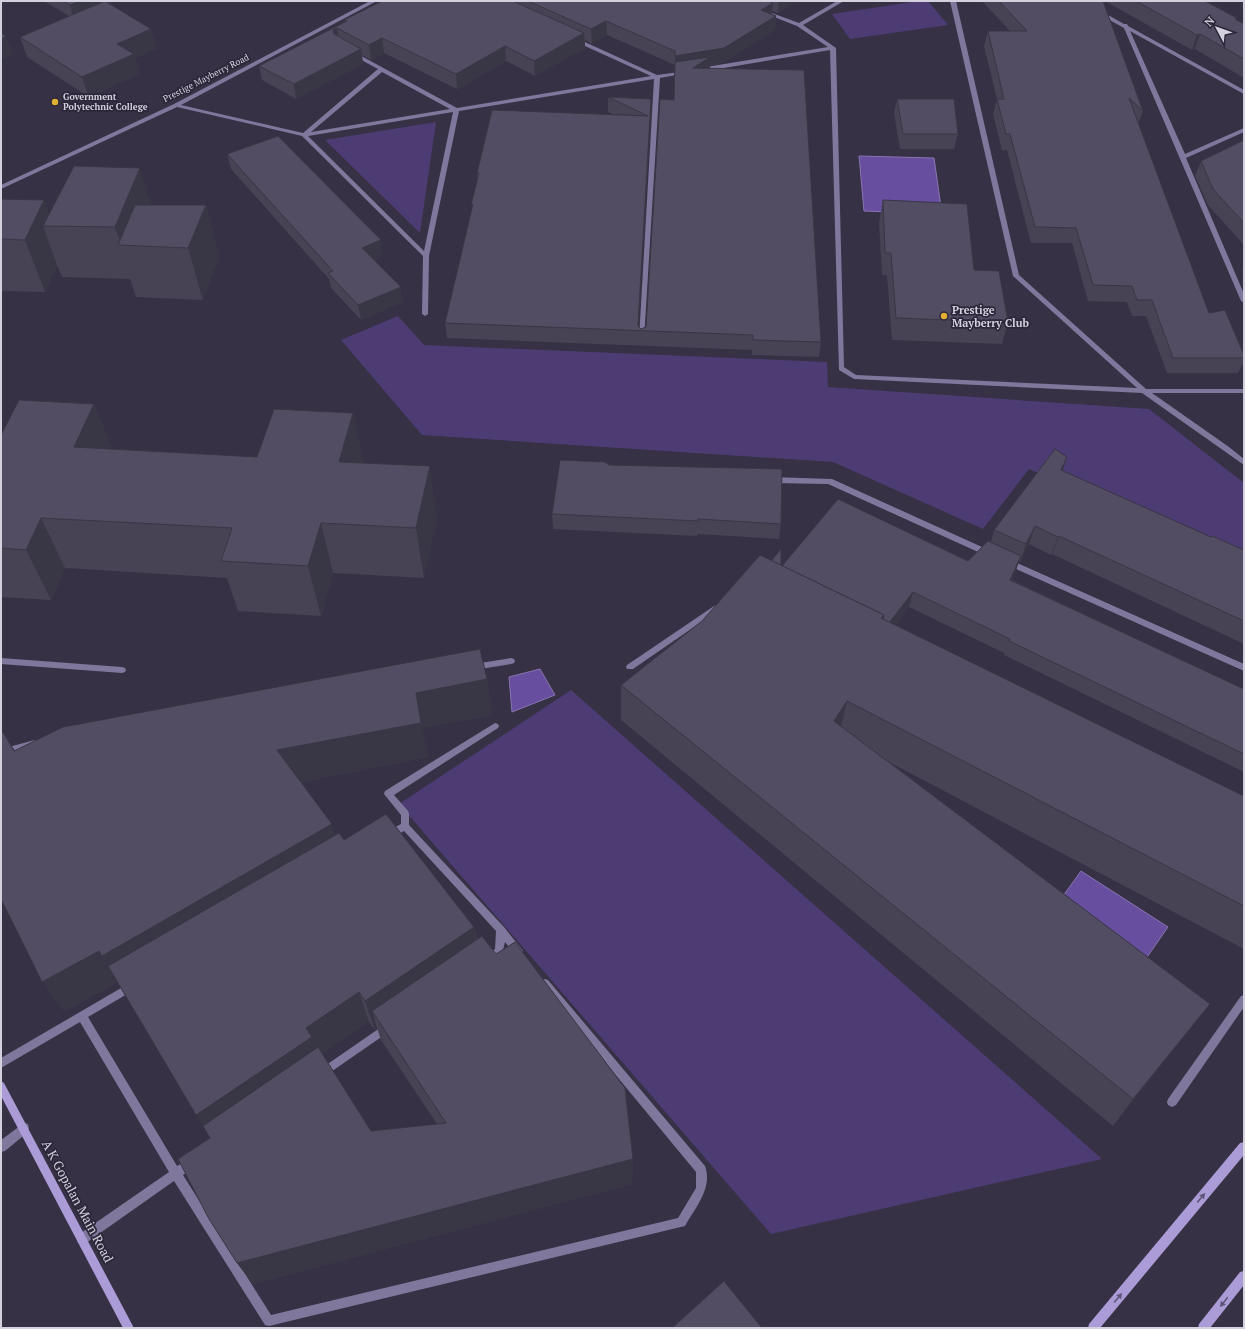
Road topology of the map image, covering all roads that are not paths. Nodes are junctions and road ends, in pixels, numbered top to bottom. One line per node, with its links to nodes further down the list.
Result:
1 (374, 1): 14 (street, Prestige Mayberry Road)
2 (841, 1): 6 (street)
3 (953, 1): 24 (street)
4 (1091, 8): 7 (street)
5 (759, 9): 6 (street)
6 (799, 25): 9 (street)
7 (1125, 25): 13 (street); 18 (street)
8 (573, 39): 12 (street)
9 (833, 48): 12 (street); 24 (street)
10 (351, 52): 11 (street)
11 (382, 69): 15 (street); 17 (street)
12 (657, 77): 15 (street); 23 (street)
13 (1244, 92)
14 (176, 105): 17 (street); 19 (street, Prestige Mayberry Road)
15 (456, 110): 17 (street); 20 (street)
16 (1244, 130): 18 (street)
17 (304, 135): 20 (street)
18 (1183, 157): 21 (street)
19 (1, 187)
20 (426, 256): 22 (street)
21 (1244, 301)
22 (425, 314)
23 (642, 342)
24 (1144, 391): 25 (street); 26 (street)
25 (1244, 391)
26 (1244, 464)
27 (763, 480): 33 (street)
28 (729, 598): 31 (street)
29 (1, 661): 34 (street)
30 (511, 661): 32 (street)
31 (630, 667)
32 (464, 668)
33 (1244, 668)
34 (122, 670)
35 (495, 726): 38 (street)
36 (40, 742): 37 (street)
37 (1, 752)
38 (405, 826): 39 (street); 40 (street)
39 (384, 838)
40 (501, 930): 41 (street); 42 (street)
41 (526, 960)
42 (479, 964)
43 (536, 972): 56 (street)
44 (137, 984): 46 (street)
45 (1244, 999): 51 (street)
46 (82, 1016): 48 (street); 56 (street)
47 (395, 1022): 49 (street)
48 (1, 1064)
49 (312, 1080)
50 (1, 1086): 52 (street, A K Gopalan Main Road)
51 (1172, 1102)
52 (24, 1128): 53 (street); 57 (street, A K Gopalan Main Road)
53 (1, 1147)
54 (1244, 1147): 60 (street, one-way to 54)
55 (202, 1156): 56 (street)
56 (176, 1174): 57 (street)
57 (82, 1239): 59 (street, A K Gopalan Main Road)
58 (1244, 1276): 61 (street, one-way to 61)
59 (129, 1328)
60 (1093, 1328)
61 (1203, 1328)

